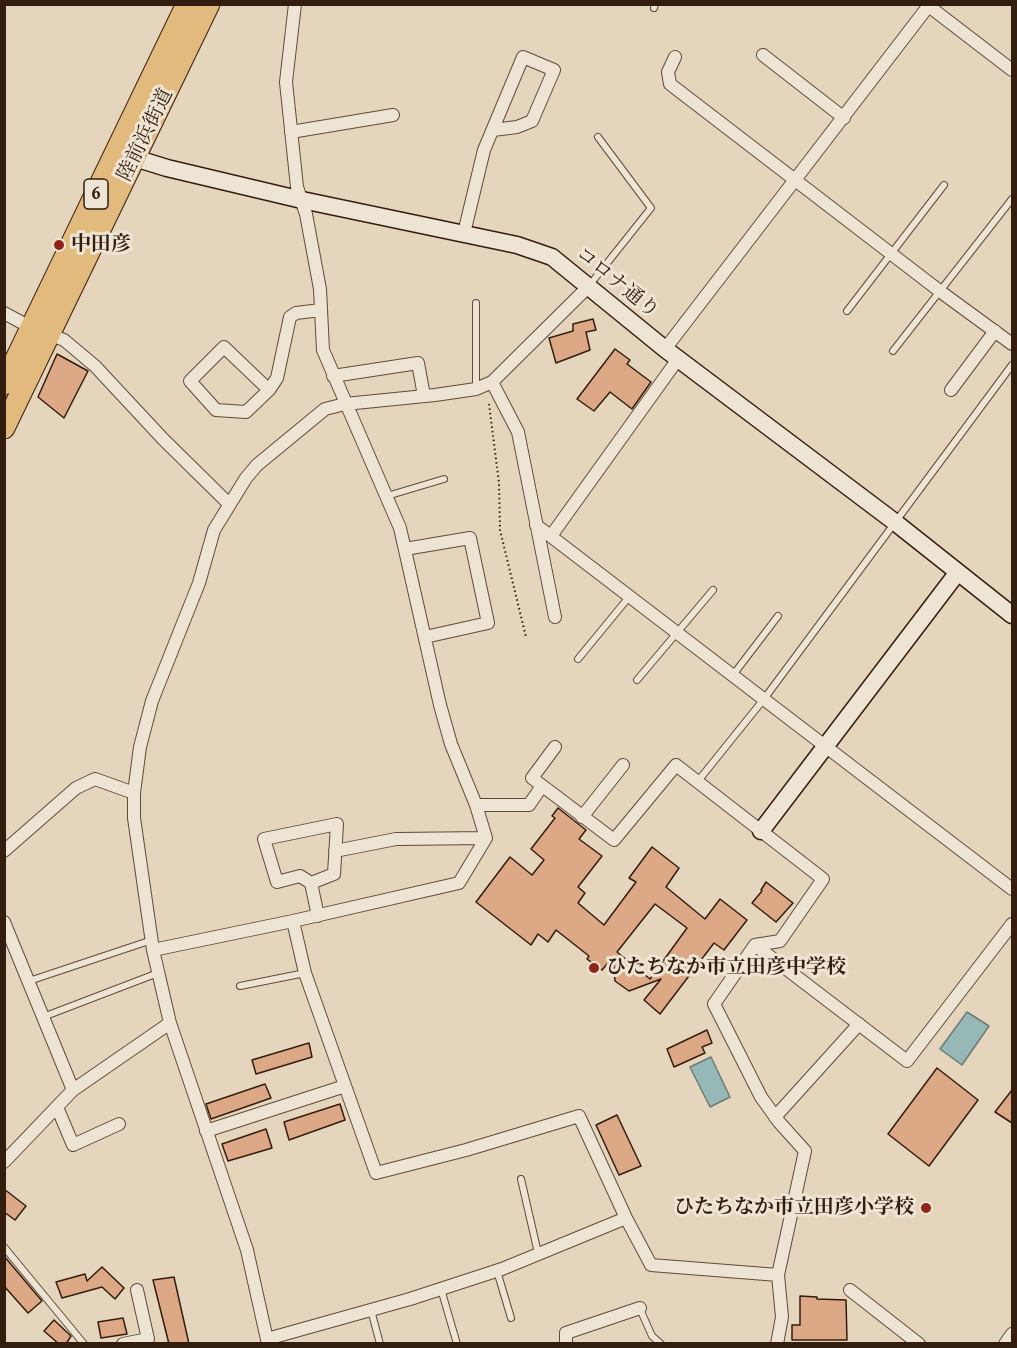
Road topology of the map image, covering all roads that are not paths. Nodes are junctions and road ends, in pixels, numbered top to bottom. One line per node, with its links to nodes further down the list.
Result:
1 (187, 4): 13 (highway, 陸前浜街道 / 6)
2 (208, 4): 13 (highway, 陸前浜街道 / 6)
3 (295, 4): 11 (street)
4 (929, 5): 7 (street); 9 (street)
5 (763, 55): 9 (street)
6 (675, 57): 14 (street)
7 (1012, 70)
8 (393, 115): 11 (street)
9 (844, 118): 14 (street)
10 (493, 130): 10 (street); 18 (street)
11 (291, 132): 17 (street)
12 (598, 137): 20 (lane)
13 (125, 155): 17 (street, コロナ通り); 26 (highway, 陸前浜街道 / 6)
14 (797, 180): 19 (street); 30 (street)
15 (944, 185): 19 (lane)
16 (1012, 199): 21 (lane)
17 (302, 200): 18 (street, コロナ通り); 23 (street)
18 (464, 233): 20 (street, コロナ通り)
19 (892, 254): 21 (street); 24 (lane)
20 (588, 287): 30 (street, コロナ通り); 34 (street)
21 (942, 292): 27 (street); 29 (lane)
22 (476, 303): 34 (lane)
23 (321, 310): 32 (street); 35 (street)
24 (847, 311)
25 (4, 313): 26 (street)
26 (40, 331): 33 (highway, 陸前浜街道 / 6); 39 (highway, 陸前浜街道 / 6); 42 (street)
27 (995, 331): 28 (street); 36 (street)
28 (1012, 344)
29 (894, 351)
30 (671, 354): 43 (street, コロナ通り); 45 (street)
31 (1012, 365): 43 (lane)
32 (333, 376): 37 (street); 38 (street)
33 (4, 384)
34 (485, 385): 37 (street); 44 (street)
35 (269, 390): 35 (street)
36 (951, 390)
37 (424, 396): 38 (street)
38 (345, 404): 41 (street); 42 (street)
39 (4, 428)
40 (444, 479): 41 (lane)
41 (387, 496): 46 (street)
42 (229, 504): 64 (street)
43 (896, 523): 47 (street, コロナ通り); 58 (lane)
44 (536, 525): 45 (street); 52 (street)
45 (551, 536): 49 (street)
46 (405, 549): 54 (street); 54 (street)
47 (958, 572): 50 (street, コロナ通り); 59 (street)
48 (713, 590): 53 (lane)
49 (630, 596): 53 (street); 55 (lane)
50 (1012, 615)
51 (778, 616): 56 (lane)
52 (555, 617)
53 (676, 632): 56 (street); 57 (lane)
54 (425, 637): 65 (street)
55 (578, 659)
56 (733, 675): 58 (street)
57 (637, 680)
58 (764, 699): 59 (street); 62 (lane)
59 (826, 746): 67 (street); 72 (street)
60 (555, 747): 63 (street)
61 (623, 765): 66 (street)
62 (697, 782): 66 (street); 67 (street)
63 (542, 786): 65 (street); 66 (street)
64 (134, 793): 69 (street); 77 (street)
65 (476, 805): 68 (street)
66 (582, 818)
67 (761, 831): 78 (street)
68 (486, 838): 70 (street); 73 (street)
69 (4, 851)
70 (335, 851): 71 (street); 71 (street)
71 (311, 883): 73 (street)
72 (1012, 889)
73 (318, 916): 74 (street)
74 (293, 921): 77 (street); 80 (street)
75 (4, 922): 81 (street)
76 (1012, 924): 85 (street)
77 (152, 945): 79 (street); 81 (lane)
78 (755, 945): 85 (street); 89 (street)
79 (158, 973): 83 (lane); 84 (street)
80 (305, 973): 82 (lane); 86 (street)
81 (29, 981): 83 (street)
82 (240, 986)
83 (43, 1017): 87 (street)
84 (170, 1023): 87 (street); 91 (street)
85 (859, 1024): 89 (street)
86 (345, 1086): 91 (street); 94 (street)
87 (73, 1090): 88 (street)
88 (57, 1107): 90 (street); 92 (street)
89 (775, 1117): 98 (street)
90 (119, 1124)
91 (206, 1131): 106 (street)
92 (4, 1162)
93 (521, 1179): 96 (lane)
94 (626, 1218): 96 (street); 98 (street)
95 (4, 1247): 107 (lane)
96 (538, 1253): 97 (street)
97 (496, 1270): 99 (street); 104 (lane)
98 (778, 1275): 113 (street)
99 (441, 1289): 103 (street); 110 (lane)
100 (137, 1290): 108 (street)
101 (850, 1290): 114 (street)
102 (639, 1308): 111 (street); 112 (lane)
103 (371, 1310): 106 (street); 109 (lane)
104 (511, 1318)
105 (1012, 1334): 115 (street)
106 (267, 1341)
107 (84, 1344)
108 (123, 1344)
109 (380, 1344)
110 (457, 1344)
111 (566, 1344)
112 (661, 1344)
113 (777, 1344)
114 (919, 1344)
115 (1005, 1344)

